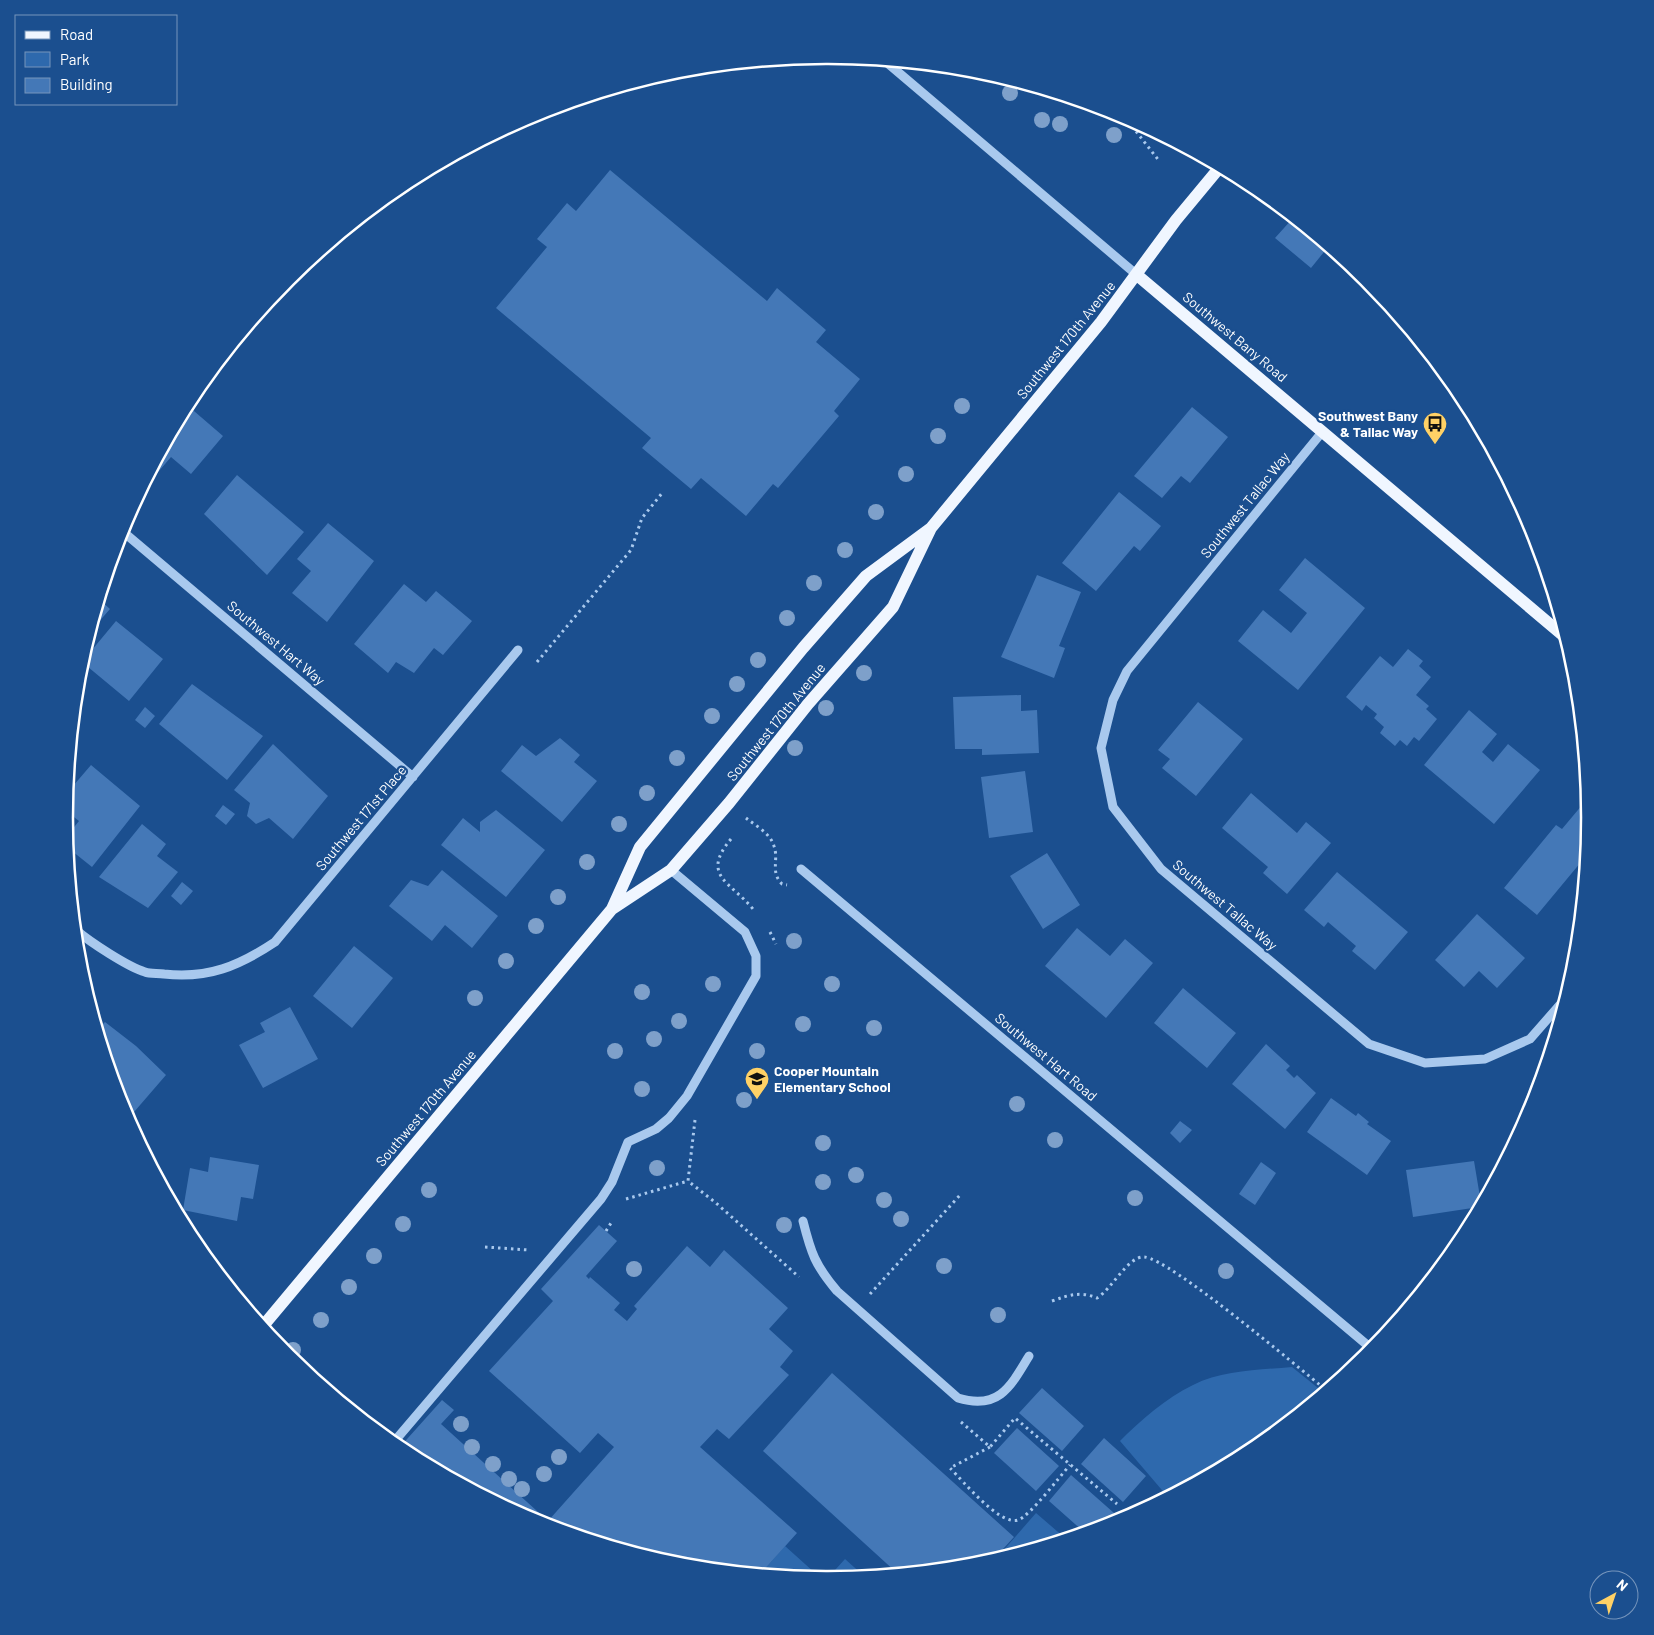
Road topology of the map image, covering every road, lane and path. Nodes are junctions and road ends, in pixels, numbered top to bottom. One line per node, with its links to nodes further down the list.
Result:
1 (892, 67): 5 (street, Southwest Bany Road)
2 (1135, 130): 3 (path)
3 (1160, 162)
4 (1216, 172): 5 (main road, Southwest 170th Avenue)
5 (1137, 275): 6 (main road, Southwest Bany Road); 8 (main road, Southwest 170th Avenue)
6 (1323, 431): 10 (main road, Southwest Bany Road); 19 (street, Southwest Tallac Way)
7 (663, 492): 12 (path)
8 (931, 528): 14 (main road, Southwest 170th Avenue); 17 (main road, Southwest 170th Avenue)
9 (128, 536): 13 (street, Southwest Hart Way)
10 (1557, 630)
11 (518, 650): 13 (street, Southwest 171st Place)
12 (536, 663)
13 (413, 777): 18 (street, Southwest 171st Place)
14 (729, 803): 15 (path); 16 (main road, Southwest 170th Avenue)
15 (801, 869): 31 (street, Southwest Hart Road)
16 (671, 870): 17 (main road, Southwest 170th Avenue); 27 (street)
17 (612, 909): 30 (main road, Southwest 170th Avenue)
18 (83, 937)
19 (1556, 1010)
20 (688, 1181): 22 (path)
21 (960, 1194): 29 (path)
22 (624, 1200)
23 (615, 1216): 25 (path)
24 (803, 1221): 29 (street)
25 (606, 1231)
26 (485, 1247): 27 (path)
27 (546, 1264): 34 (street)
28 (1052, 1300): 33 (path)
29 (857, 1308): 32 (street)
30 (267, 1321)
31 (1366, 1344)
32 (1029, 1356)
33 (1321, 1386)
34 (398, 1437)
35 (990, 1447): 36 (path)
36 (1070, 1465)

